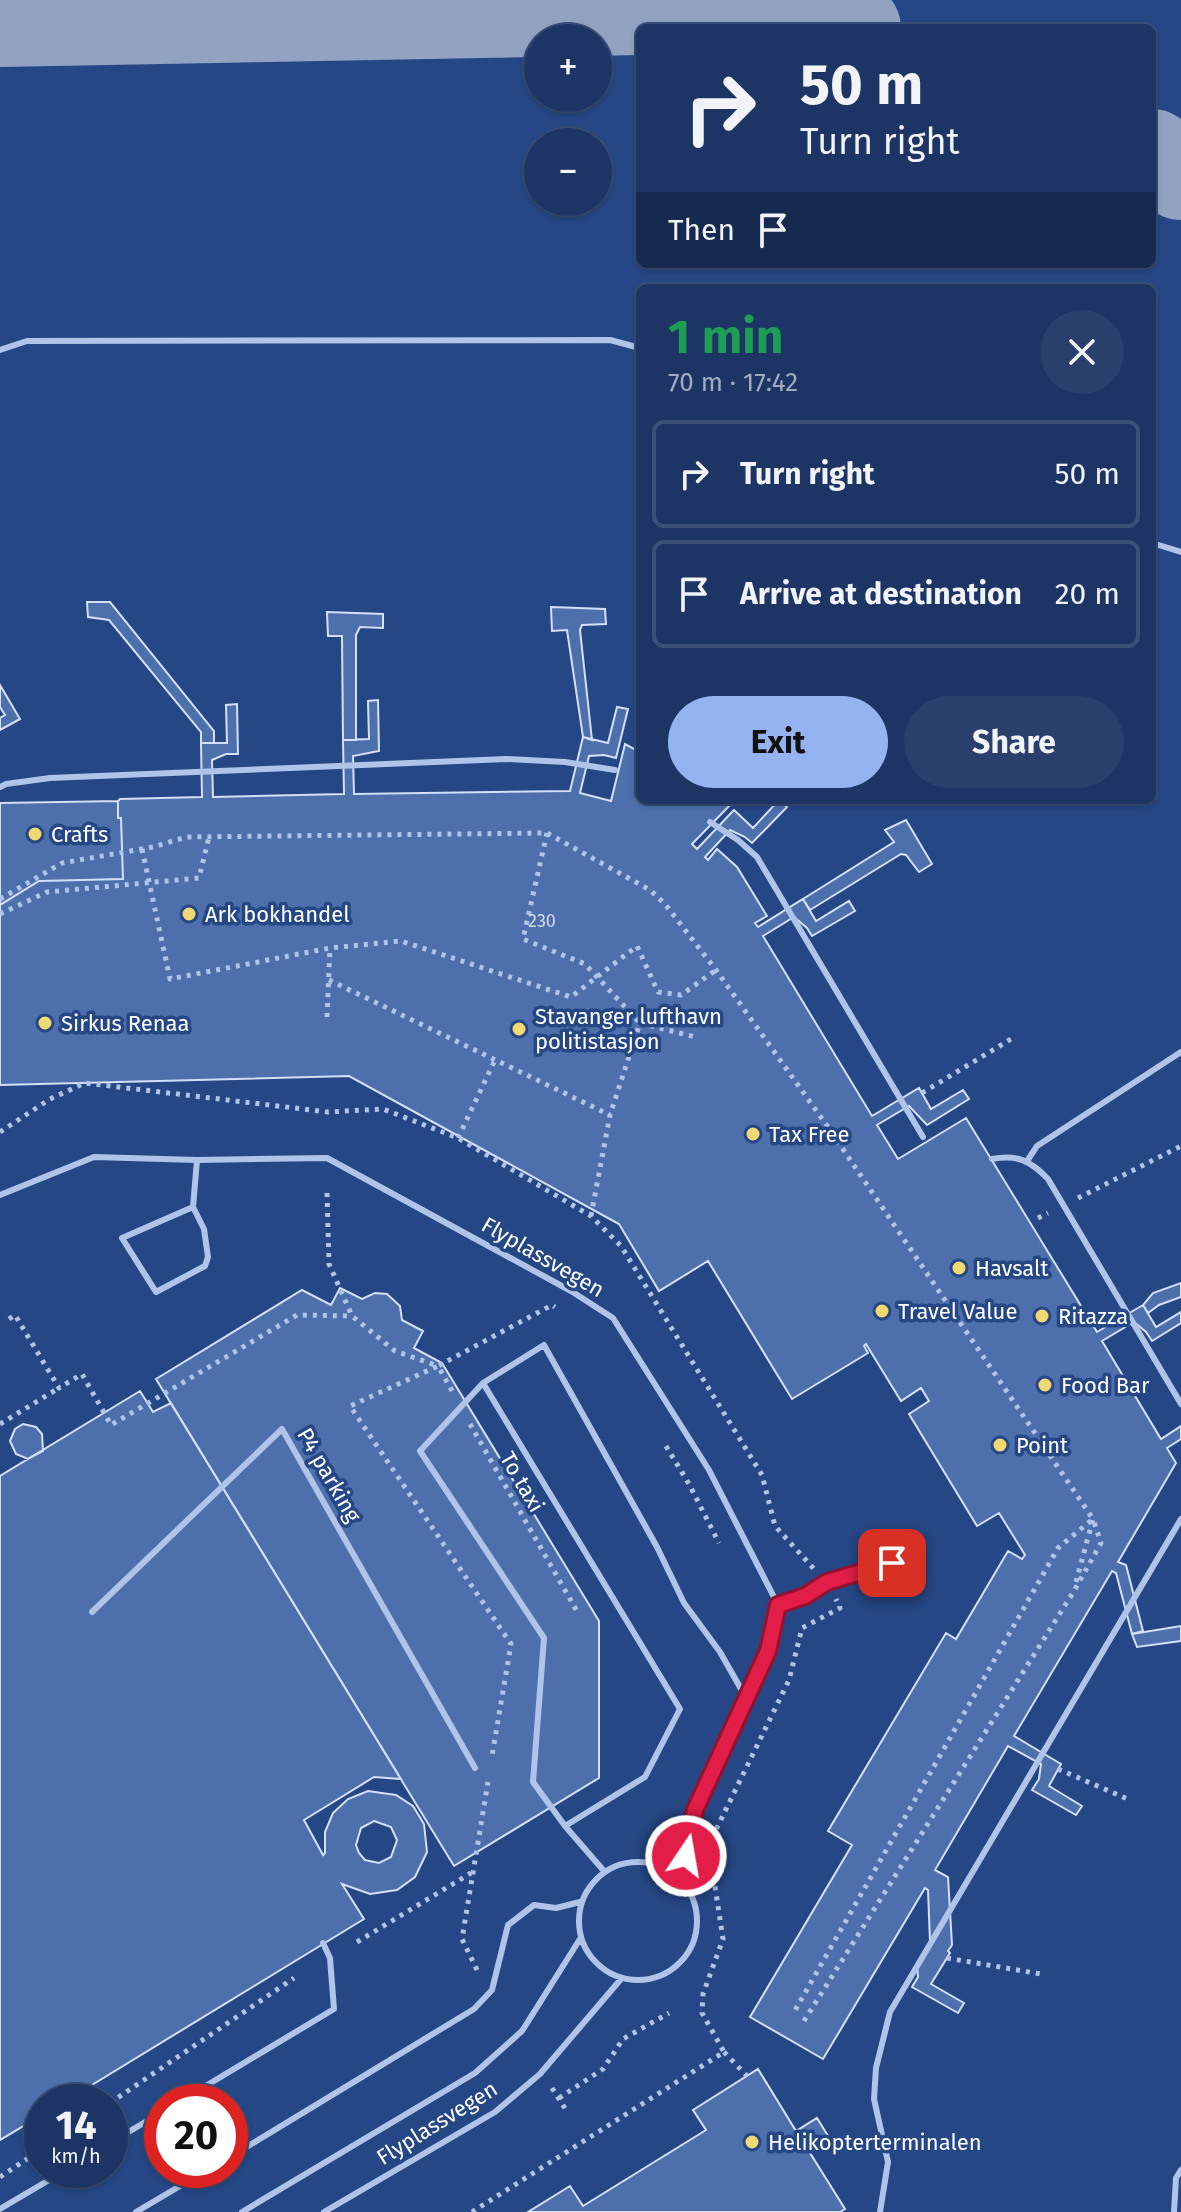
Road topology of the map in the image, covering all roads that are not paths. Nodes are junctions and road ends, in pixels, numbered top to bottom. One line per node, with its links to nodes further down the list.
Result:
1 (636, 347): 2 (lane)
2 (0, 350)
3 (1156, 544): 4 (lane)
4 (1181, 552)
5 (615, 770): 6 (lane)
6 (0, 787)
7 (710, 822): 9 (lane)
8 (1181, 1052): 12 (lane)
9 (923, 1137)
10 (992, 1159): 12 (lane)
11 (197, 1160): 13 (lane, Flyplassvegen); 14 (lane); 19 (lane, Flyplassvegen)
12 (1027, 1161): 16 (lane)
13 (0, 1195)
14 (193, 1207): 14 (lane)
15 (483, 1383): 21 (lane); 23 (lane); 23 (lane)
16 (1181, 1404)
17 (1181, 1519): 40 (lane)
18 (892, 1563): 19 (lane)
19 (778, 1605): 21 (lane)
20 (92, 1612): 22 (lane, P4 parking)
21 (745, 1696): 25 (lane)
22 (475, 1768)
23 (565, 1826): 24 (lane)
24 (604, 1871): 25 (lane); 26 (lane)
25 (681, 1878): 29 (lane)
26 (580, 1902): 27 (lane); 31 (lane)
27 (580, 1939): 29 (lane); 38 (lane)
28 (323, 1943): 30 (lane)
29 (621, 1979): 39 (lane, Flyplassvegen)
30 (209, 2084)
31 (248, 2146)
32 (1181, 2170): 35 (lane)
33 (36, 2188): 36 (lane)
34 (177, 2188): 37 (lane)
35 (1175, 2199): 41 (lane); 42 (lane)
36 (0, 2209)
37 (136, 2212)
38 (242, 2212)
39 (324, 2212)
40 (880, 2212)
41 (1168, 2212)
42 (1174, 2212)

